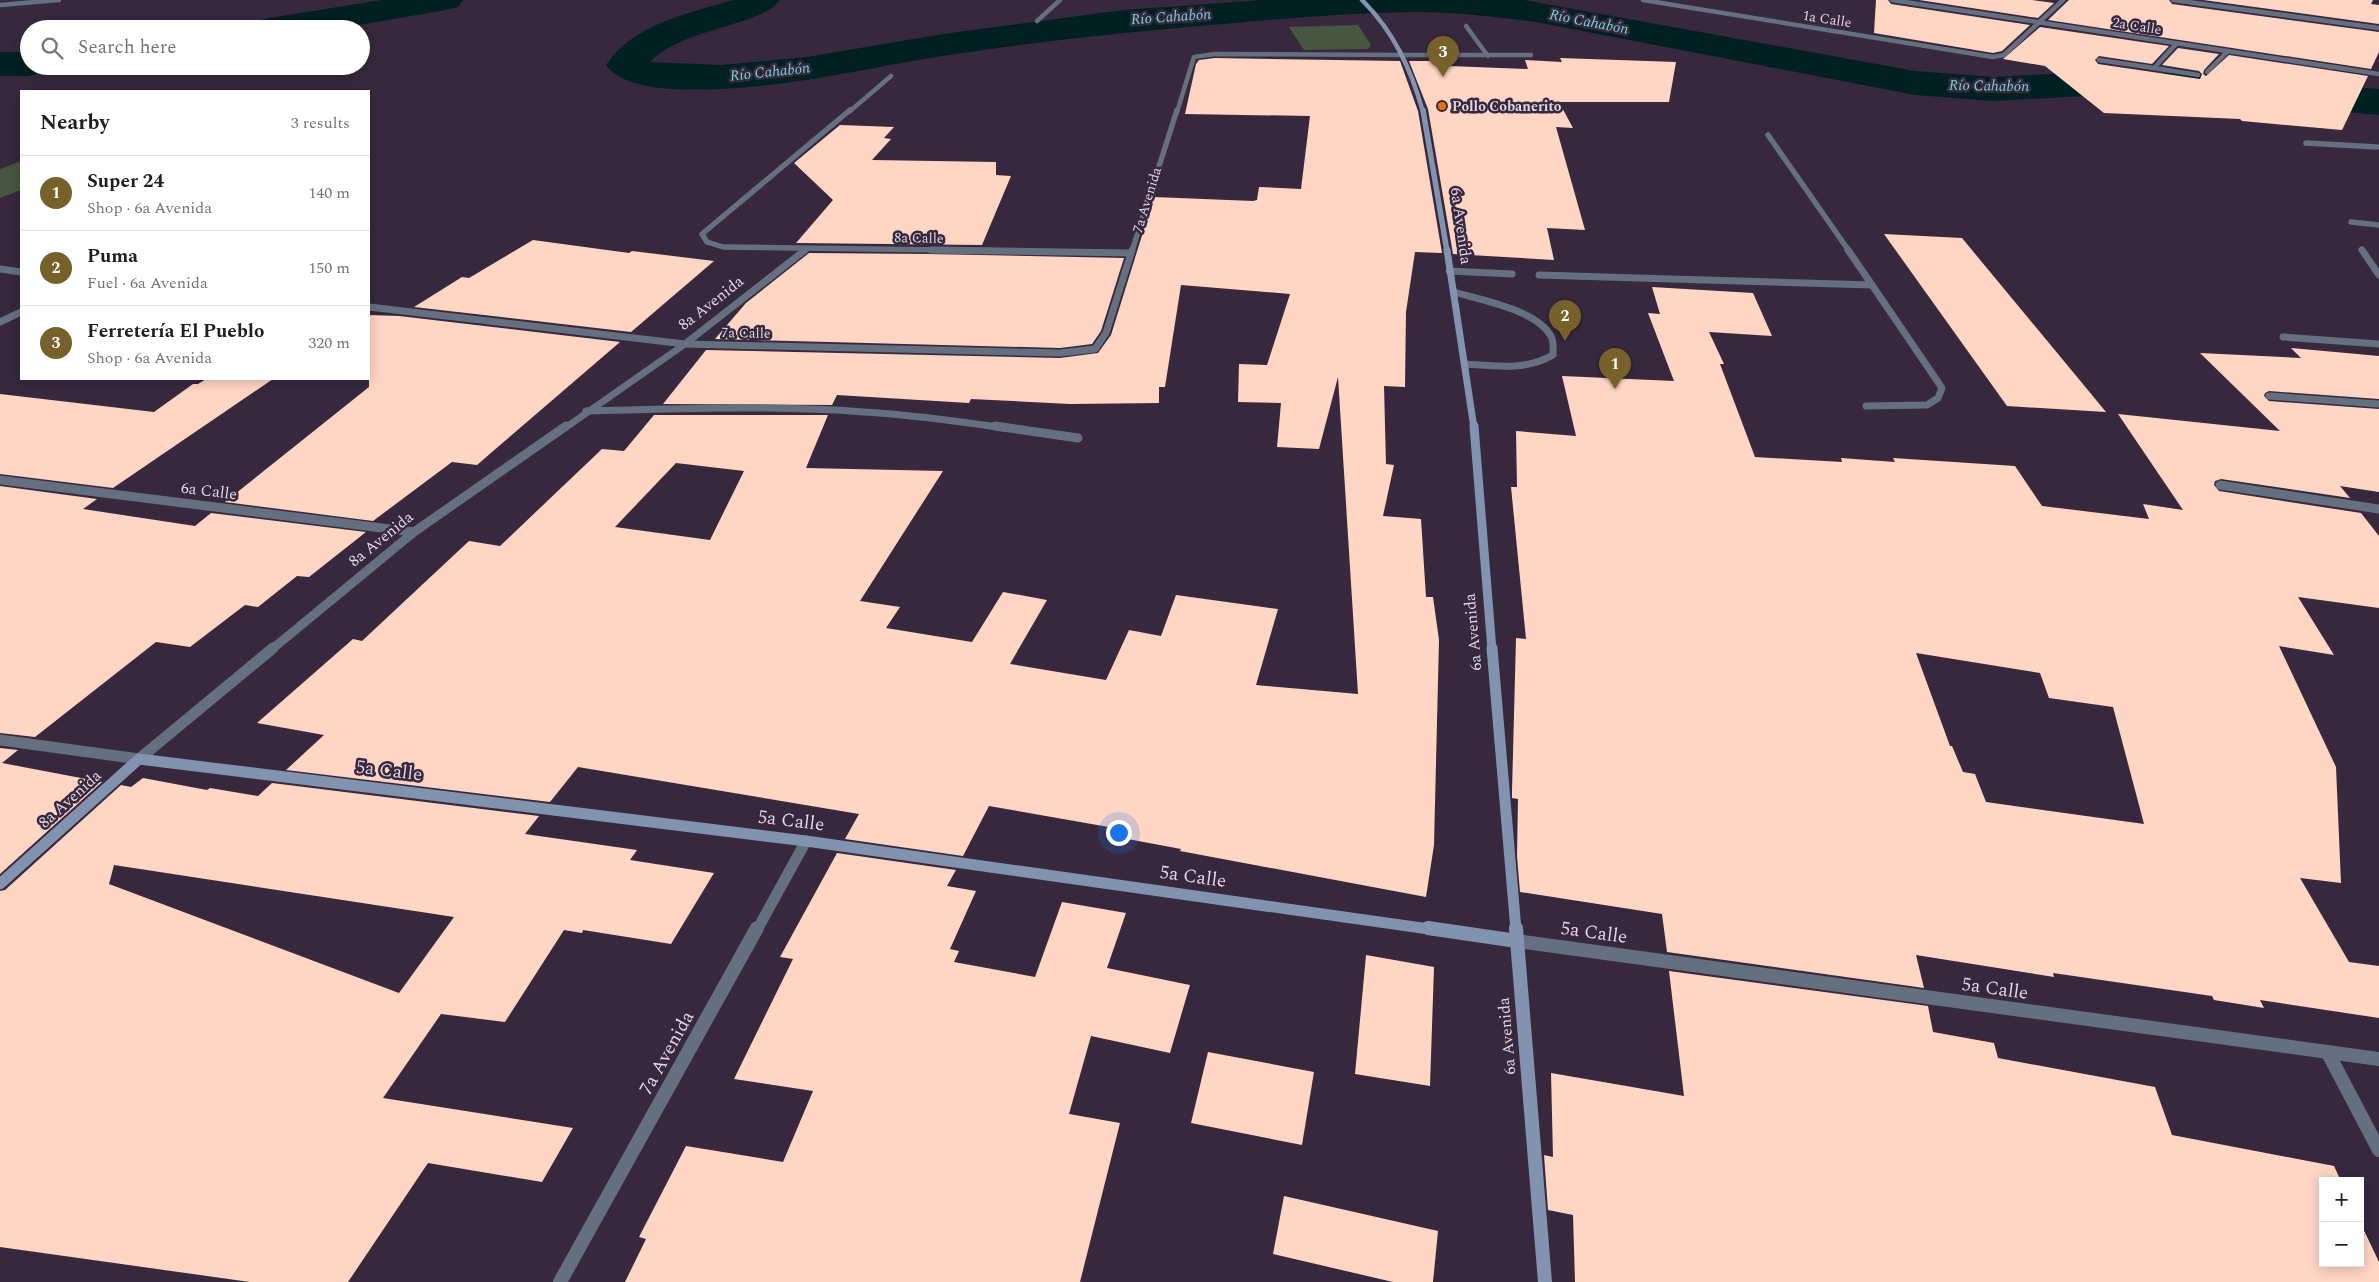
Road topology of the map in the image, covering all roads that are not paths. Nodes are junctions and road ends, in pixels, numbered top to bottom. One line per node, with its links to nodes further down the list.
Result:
1 (59, 0): 9 (street)
2 (1050, 0): 3 (street)
3 (1059, 0): 10 (street)
4 (1362, 0): 16 (main road, 6a Avenida)
5 (1643, 0): 11 (street, 1a Calle)
6 (1892, 0): 11 (street, 2a Calle)
7 (2063, 0): 11 (street, 1a Calle)
8 (2173, 0): 13 (street)
9 (0, 5)
10 (1038, 21)
11 (2038, 22): 14 (street, 2a Calle)
12 (1466, 26): 18 (street)
13 (2379, 28)
14 (2176, 44): 15 (street, 2a Calle); 20 (street)
15 (2228, 52): 21 (street); 22 (street, 2a Calle)
16 (1403, 55): 18 (street); 33 (street, 7a Avenida); 35 (main road, 6a Avenida)
17 (1531, 55): 18 (street)
18 (1488, 56)
19 (2099, 60): 20 (street)
20 (2154, 68): 23 (street)
21 (2207, 72)
22 (2379, 74)
23 (2198, 75)
24 (890, 76): 31 (street, 8a Calle)
25 (1768, 135): 40 (street)
26 (2306, 143): 28 (street)
27 (2371, 143): 28 (street)
28 (2378, 148)
29 (2352, 222): 30 (street)
30 (2379, 225)
31 (806, 248): 33 (street, 8a Calle); 46 (street, 8a Avenida)
32 (2362, 250): 39 (street)
33 (1131, 253): 48 (street, 7a Avenida)
34 (0, 270): 36 (street)
35 (1449, 270): 37 (street); 41 (main road, 6a Avenida)
36 (20, 272)
37 (1512, 274)
38 (1539, 275): 40 (street)
39 (2379, 275)
40 (1872, 285): 52 (street)
41 (1454, 292): 49 (main road, 6a Avenida); 49 (street)
42 (370, 307): 46 (street, 7a Calle)
43 (20, 312): 44 (street)
44 (0, 322)
45 (2283, 337): 47 (street)
46 (685, 344): 48 (street, 7a Calle); 53 (street, 8a Avenida)
47 (2379, 344)
48 (1095, 349)
49 (1465, 364): 63 (main road, 6a Avenida)
50 (2269, 396): 51 (street)
51 (2379, 404)
52 (1866, 406)
53 (586, 411): 54 (street); 58 (street, 8a Avenida)
54 (1078, 438)
55 (0, 480): 58 (street, 6a Calle)
56 (2220, 485): 57 (street)
57 (2379, 509)
58 (414, 532): 60 (street, 8a Avenida)
59 (0, 740): 60 (street, 5a Calle)
60 (139, 759): 61 (main road, 5a Calle); 62 (main road, 8a Avenida)
61 (806, 841): 63 (main road, 5a Calle); 67 (street, 7a Avenida)
62 (0, 884)
63 (1517, 942): 64 (street, 5a Calle); 68 (main road, 6a Avenida)
64 (2328, 1053): 65 (street, 5a Calle); 66 (street)
65 (2379, 1059)
66 (2379, 1150)
67 (560, 1282)
68 (1545, 1282)

